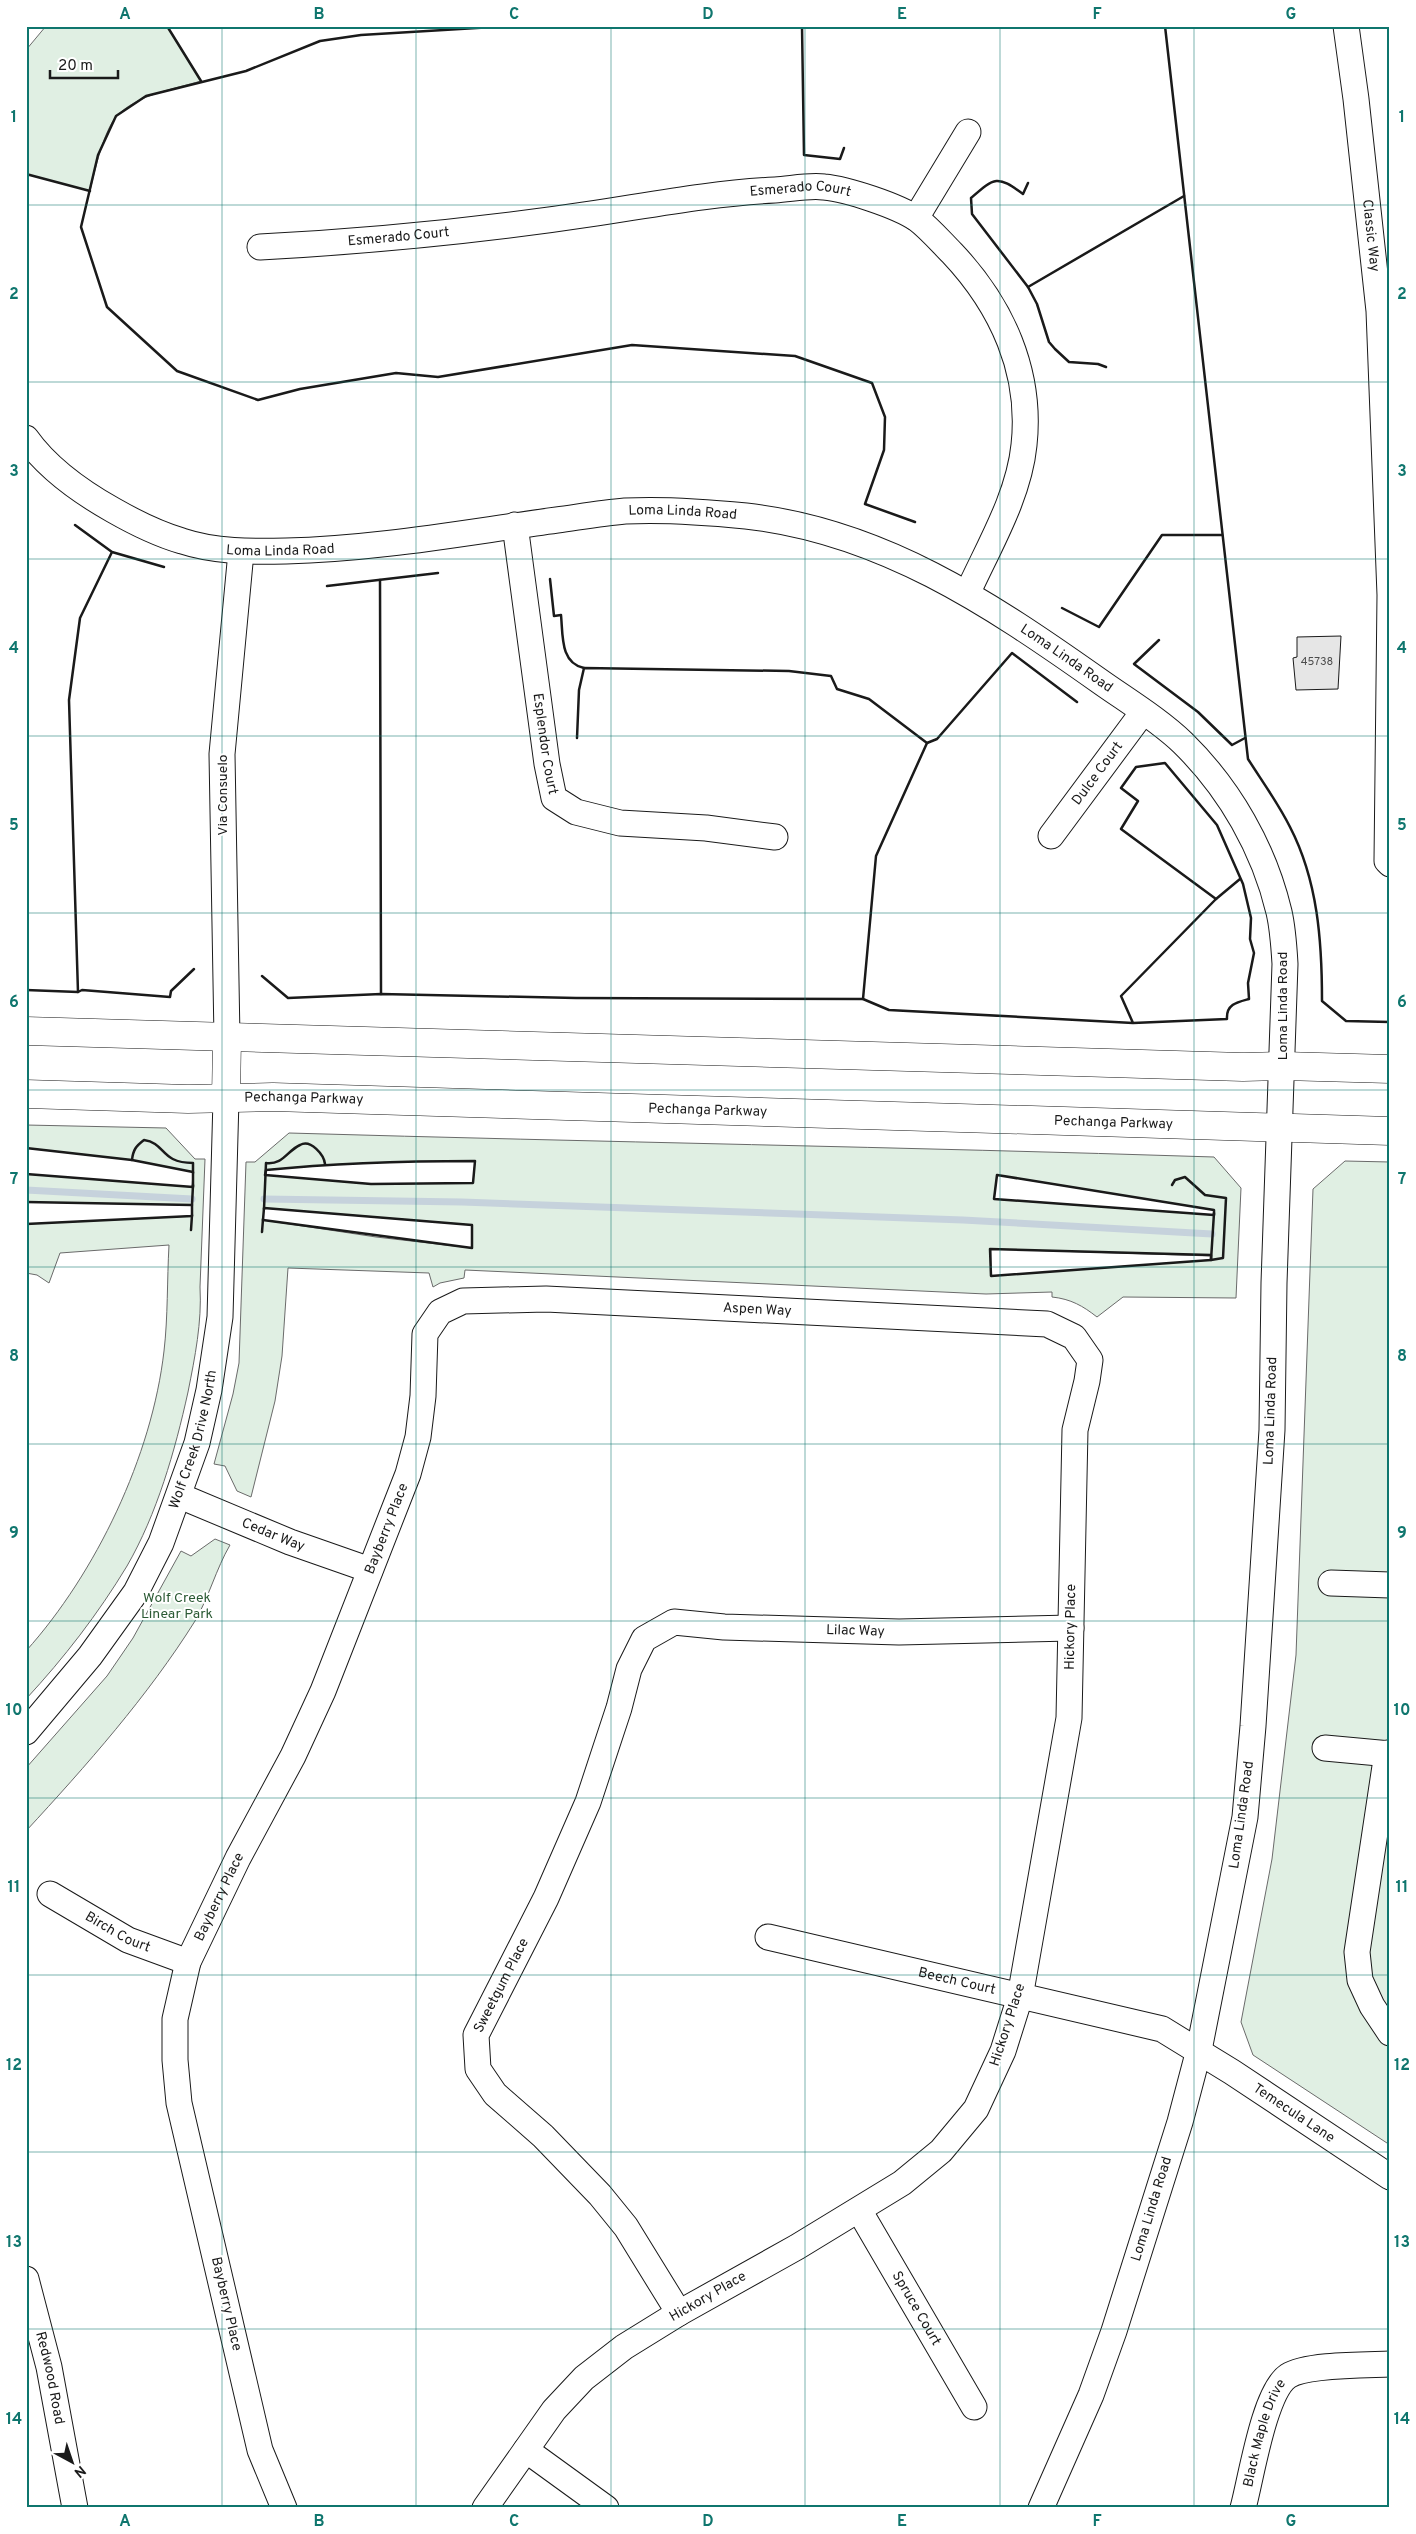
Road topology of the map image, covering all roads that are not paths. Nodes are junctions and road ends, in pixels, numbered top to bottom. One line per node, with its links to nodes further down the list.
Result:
1 (1346, 26): 12 (street, Classic Way)
2 (968, 132): 3 (street)
3 (916, 218): 4 (street, Esmerado Court); 8 (street, Esmerado Court)
4 (260, 247)
5 (29, 448): 7 (street, Loma Linda Road)
6 (515, 525): 7 (street, Loma Linda Road); 8 (street, Loma Linda Road); 11 (street, Esplendor Court)
7 (241, 552): 14 (street, Via Consuelo)
8 (968, 592): 9 (street, Loma Linda Road)
9 (1143, 712): 10 (street, Dulce Court); 15 (street, Loma Linda Road)
10 (1051, 836)
11 (775, 837)
12 (1390, 864)
13 (26, 1031): 14 (main road)
14 (227, 1038): 15 (main road); 18 (main road)
15 (1283, 1066): 16 (main road); 19 (street, Loma Linda Road)
16 (1390, 1069)
17 (26, 1094): 18 (main road, Pechanga Parkway)
18 (226, 1099): 19 (main road, Pechanga Parkway); 23 (street, Wolf Creek Drive North)
19 (1280, 1128): 20 (main road, Pechanga Parkway); 37 (street, Loma Linda Road)
20 (1390, 1131)
21 (440, 1312): 22 (street, Aspen Way); 24 (street, Bayberry Place)
22 (1074, 1337): 27 (street, Hickory Place)
23 (180, 1496): 24 (street, Cedar Way); 29 (street, Wolf Creek Drive North)
24 (370, 1570): 34 (street, Bayberry Place)
25 (1331, 1583): 26 (street)
26 (1390, 1585)
27 (1071, 1628): 28 (street, Lilac Way); 35 (street, Hickory Place)
28 (644, 1639): 41 (street, Sweetgum Place)
29 (26, 1732)
30 (1326, 1748): 31 (street)
31 (1388, 1754): 36 (street)
32 (50, 1894): 34 (street, Birch Court)
33 (768, 1937): 35 (street, Beech Court)
34 (188, 1962): 46 (street, Bayberry Place)
35 (1020, 1997): 37 (street, Beech Court); 39 (street, Hickory Place)
36 (1390, 2033)
37 (1199, 2050): 38 (street, Temecula Lane); 49 (street, Loma Linda Road)
38 (1390, 2177)
39 (859, 2210): 41 (street, Hickory Place); 43 (street, Spruce Court)
40 (26, 2279): 45 (street, Redwood Road)
41 (679, 2313): 44 (street, Hickory Place)
42 (1390, 2364): 50 (street, Black Maple Drive)
43 (974, 2407)
44 (526, 2450): 47 (street, Hickory Place); 48 (street)
45 (75, 2508)
46 (284, 2508)
47 (485, 2508)
48 (606, 2508)
49 (1041, 2508)
50 (1243, 2508)

